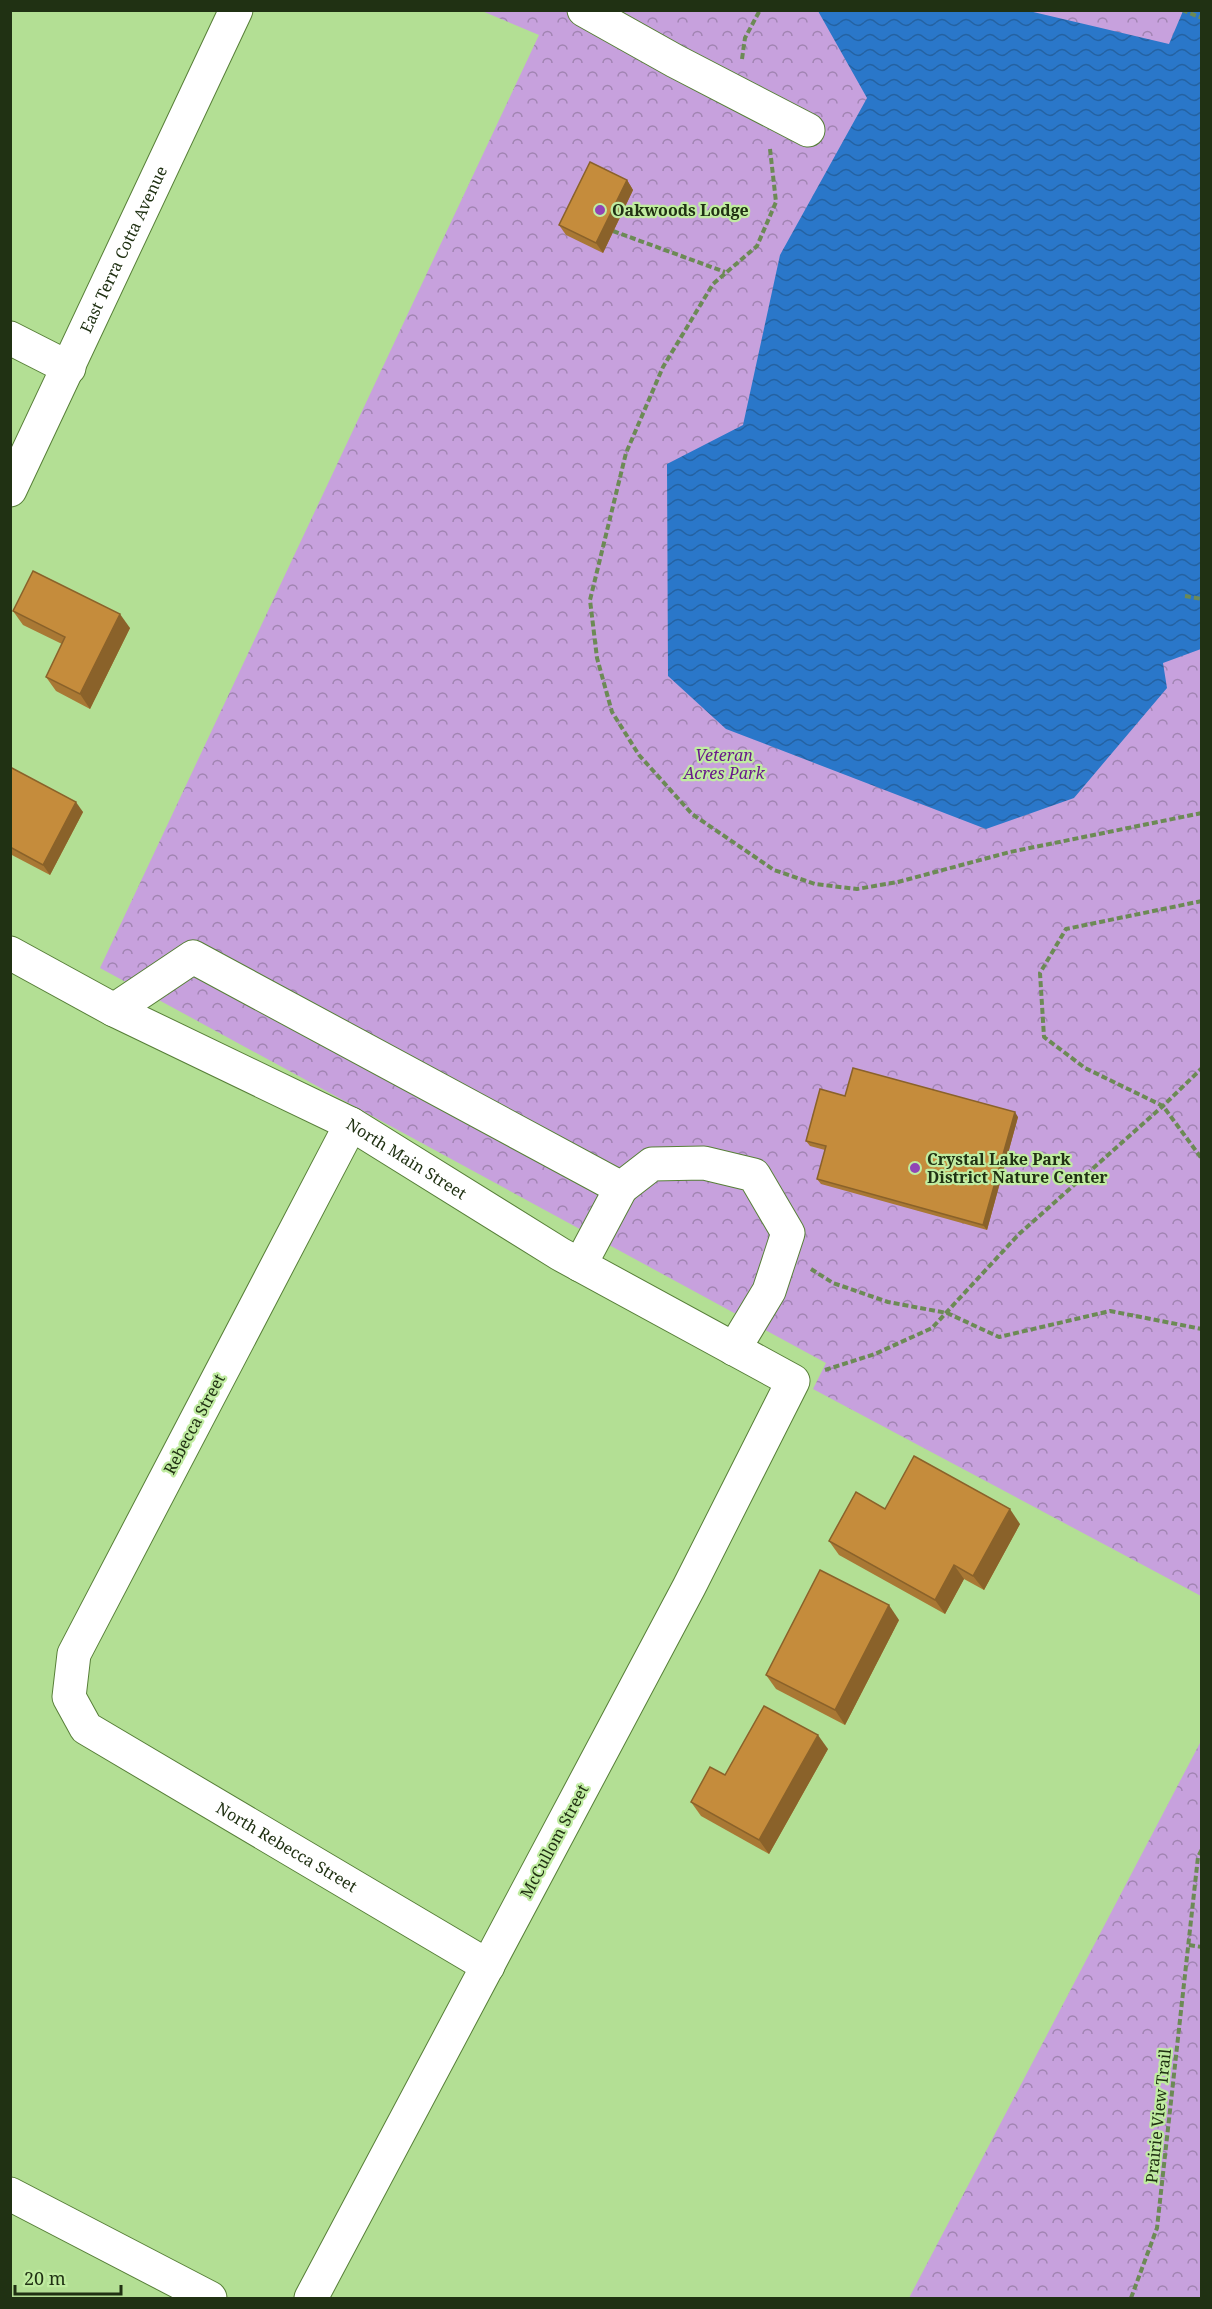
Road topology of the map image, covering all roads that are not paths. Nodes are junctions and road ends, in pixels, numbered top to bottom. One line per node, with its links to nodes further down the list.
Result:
1 (236, 10): 5 (street, East Terra Cotta Avenue)
2 (584, 10): 3 (street)
3 (808, 130)
4 (10, 338): 5 (street)
5 (69, 368): 6 (street, East Terra Cotta Avenue)
6 (10, 490)
7 (10, 953): 8 (street, North Main Street)
8 (114, 1010): 9 (street, North Main Street); 10 (street)
9 (351, 1124): 11 (street, North Main Street); 14 (street, Rebecca Street)
10 (621, 1188): 11 (street); 12 (street)
11 (580, 1265): 12 (street, North Main Street)
12 (734, 1349): 13 (street, North Main Street)
13 (793, 1381): 15 (street, McCullom Street)
14 (86, 1728): 15 (street, North Rebecca Street)
15 (488, 1966): 18 (street, McCullom Street)
16 (10, 2194): 17 (street)
17 (210, 2298)
18 (311, 2298)

